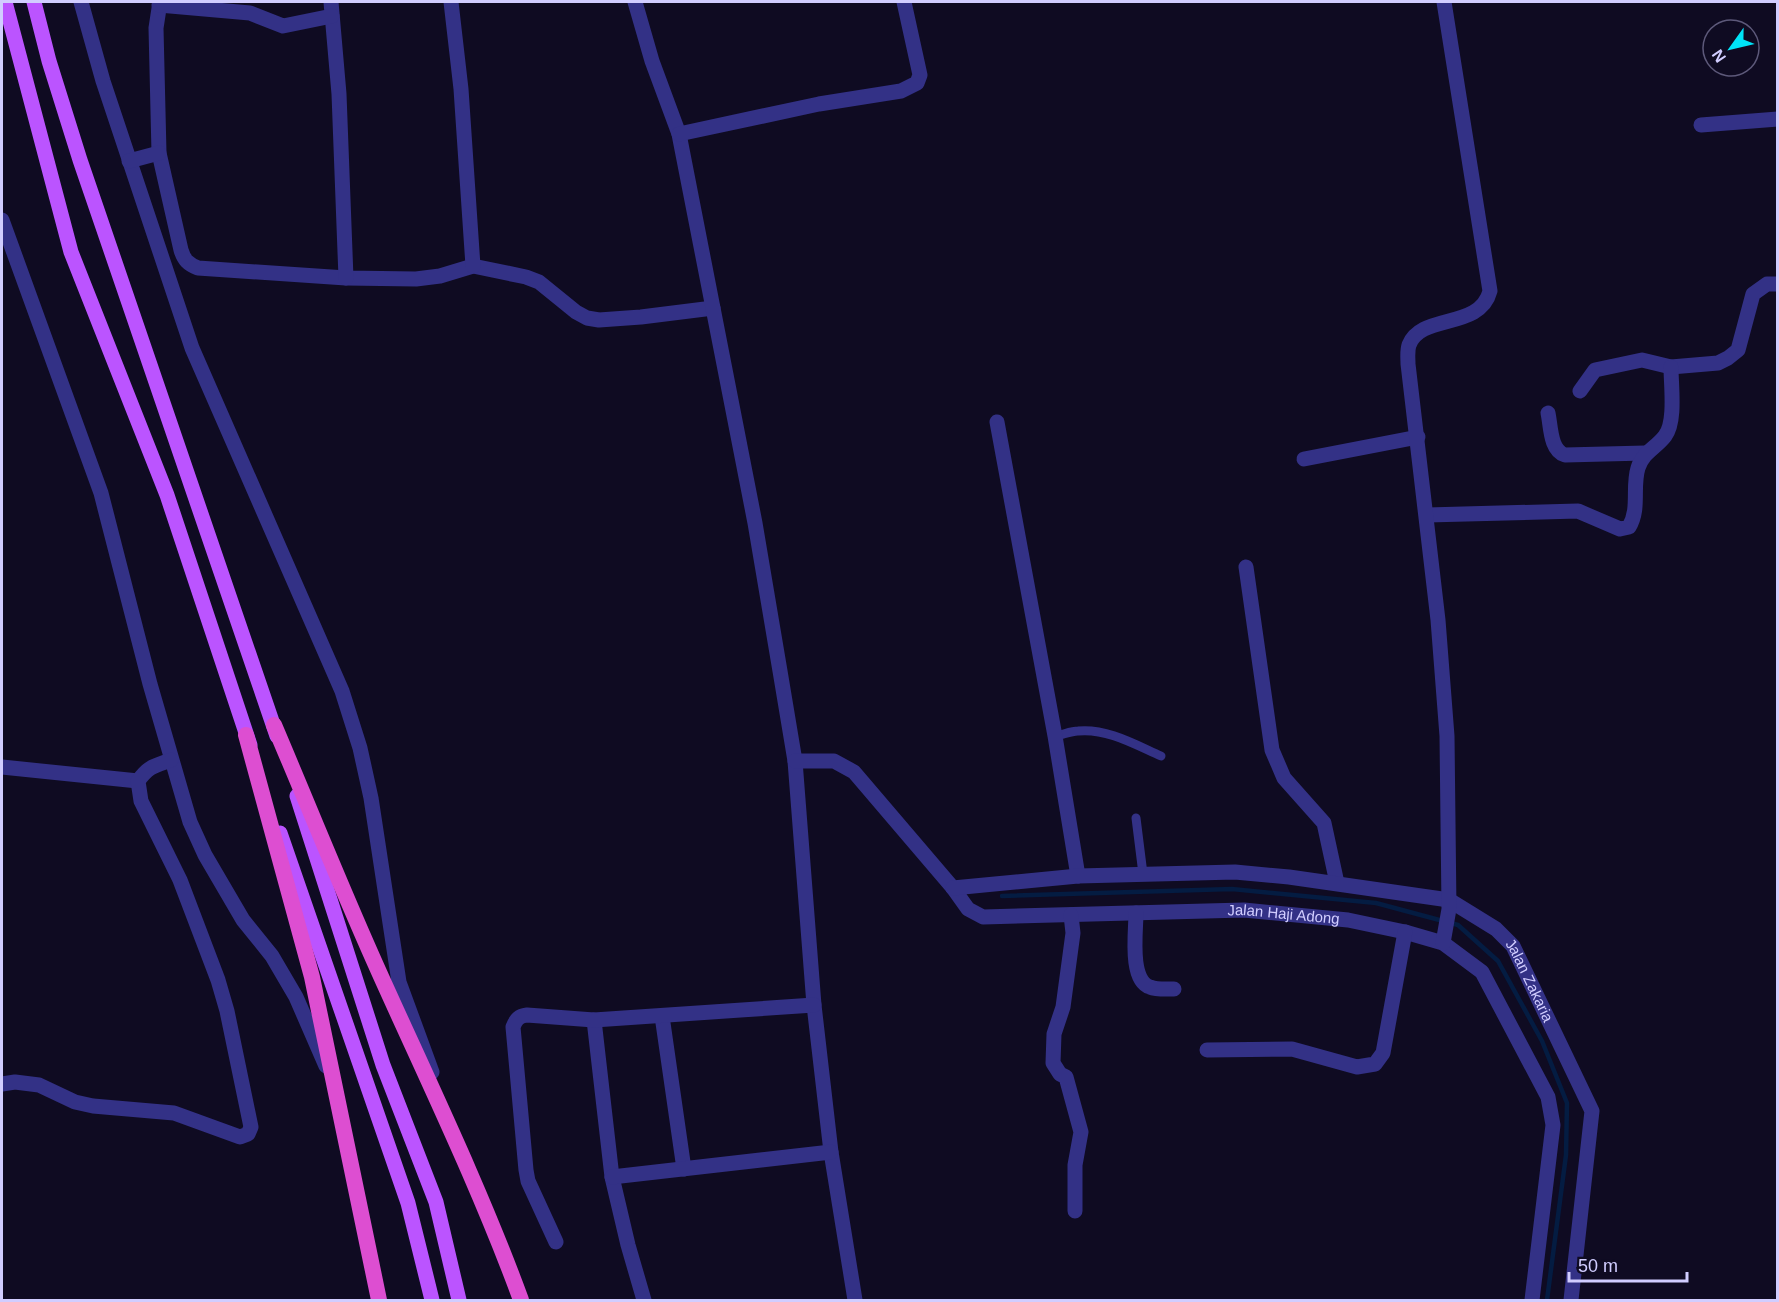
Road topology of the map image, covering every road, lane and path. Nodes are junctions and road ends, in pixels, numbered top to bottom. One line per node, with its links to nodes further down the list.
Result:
1 (5, 2): 32 (main road)
2 (34, 2): 31 (main road)
3 (81, 2): 14 (street)
4 (451, 2): 17 (street)
5 (635, 2): 12 (street)
6 (904, 2): 12 (street)
7 (1444, 2): 26 (street)
8 (159, 3): 9 (street); 13 (street)
9 (332, 9): 19 (street)
10 (1778, 119): 11 (street)
11 (1701, 125)
12 (679, 134): 21 (street)
13 (159, 153): 14 (street); 16 (street)
14 (129, 161): 18 (street)
15 (2, 220): 35 (street)
16 (184, 260): 18 (street); 19 (street)
17 (473, 266): 19 (street); 21 (street)
18 (165, 268): 56 (street)
19 (346, 278)
20 (1778, 284): 22 (street)
21 (713, 308): 36 (street)
22 (1671, 367): 23 (street); 27 (street)
23 (1580, 391)
24 (1548, 413): 27 (street)
25 (997, 422): 33 (street)
26 (1418, 437): 28 (street); 29 (street)
27 (1645, 453): 29 (street)
28 (1304, 459)
29 (1427, 515): 44 (street)
30 (1246, 567): 42 (street)
31 (274, 725): 56 (highway); 64 (main road)
32 (246, 735): 55 (highway); 63 (main road)
33 (1055, 736): 34 (lane); 41 (street)
34 (1161, 756)
35 (171, 760): 38 (street); 55 (street)
36 (795, 761): 43 (street, Jalan Haji Adong); 50 (street)
37 (2, 767): 38 (street)
38 (138, 781): 54 (street)
39 (1136, 818): 40 (lane)
40 (1143, 874): 41 (street, Jalan Zakaria); 42 (street, Jalan Zakaria)
41 (1078, 876): 43 (street, Jalan Zakaria)
42 (1336, 883): 44 (street, Jalan Zakaria)
43 (954, 888): 46 (street, Jalan Haji Adong)
44 (1449, 904): 48 (street); 69 (street, Jalan Zakaria)
45 (1136, 913): 46 (street, Jalan Haji Adong); 47 (street, Jalan Haji Adong); 49 (street)
46 (1071, 915): 60 (street)
47 (1405, 932): 48 (street, Jalan Haji Adong); 53 (street)
48 (1443, 939): 68 (street, Jalan Haji Adong)
49 (1174, 989)
50 (814, 1005): 51 (street); 57 (street)
51 (662, 1016): 52 (street); 58 (street)
52 (594, 1020): 59 (street); 61 (street)
53 (1208, 1050)
54 (2, 1083)
55 (335, 1088): 62 (highway)
56 (457, 1140): 65 (highway)
57 (831, 1152): 58 (street); 67 (street)
58 (684, 1169): 59 (street)
59 (612, 1177): 66 (street)
60 (1075, 1211)
61 (556, 1242)
62 (378, 1300)
63 (432, 1300)
64 (459, 1300)
65 (521, 1300)
66 (644, 1300)
67 (855, 1300)
68 (1532, 1300)
69 (1571, 1300)

